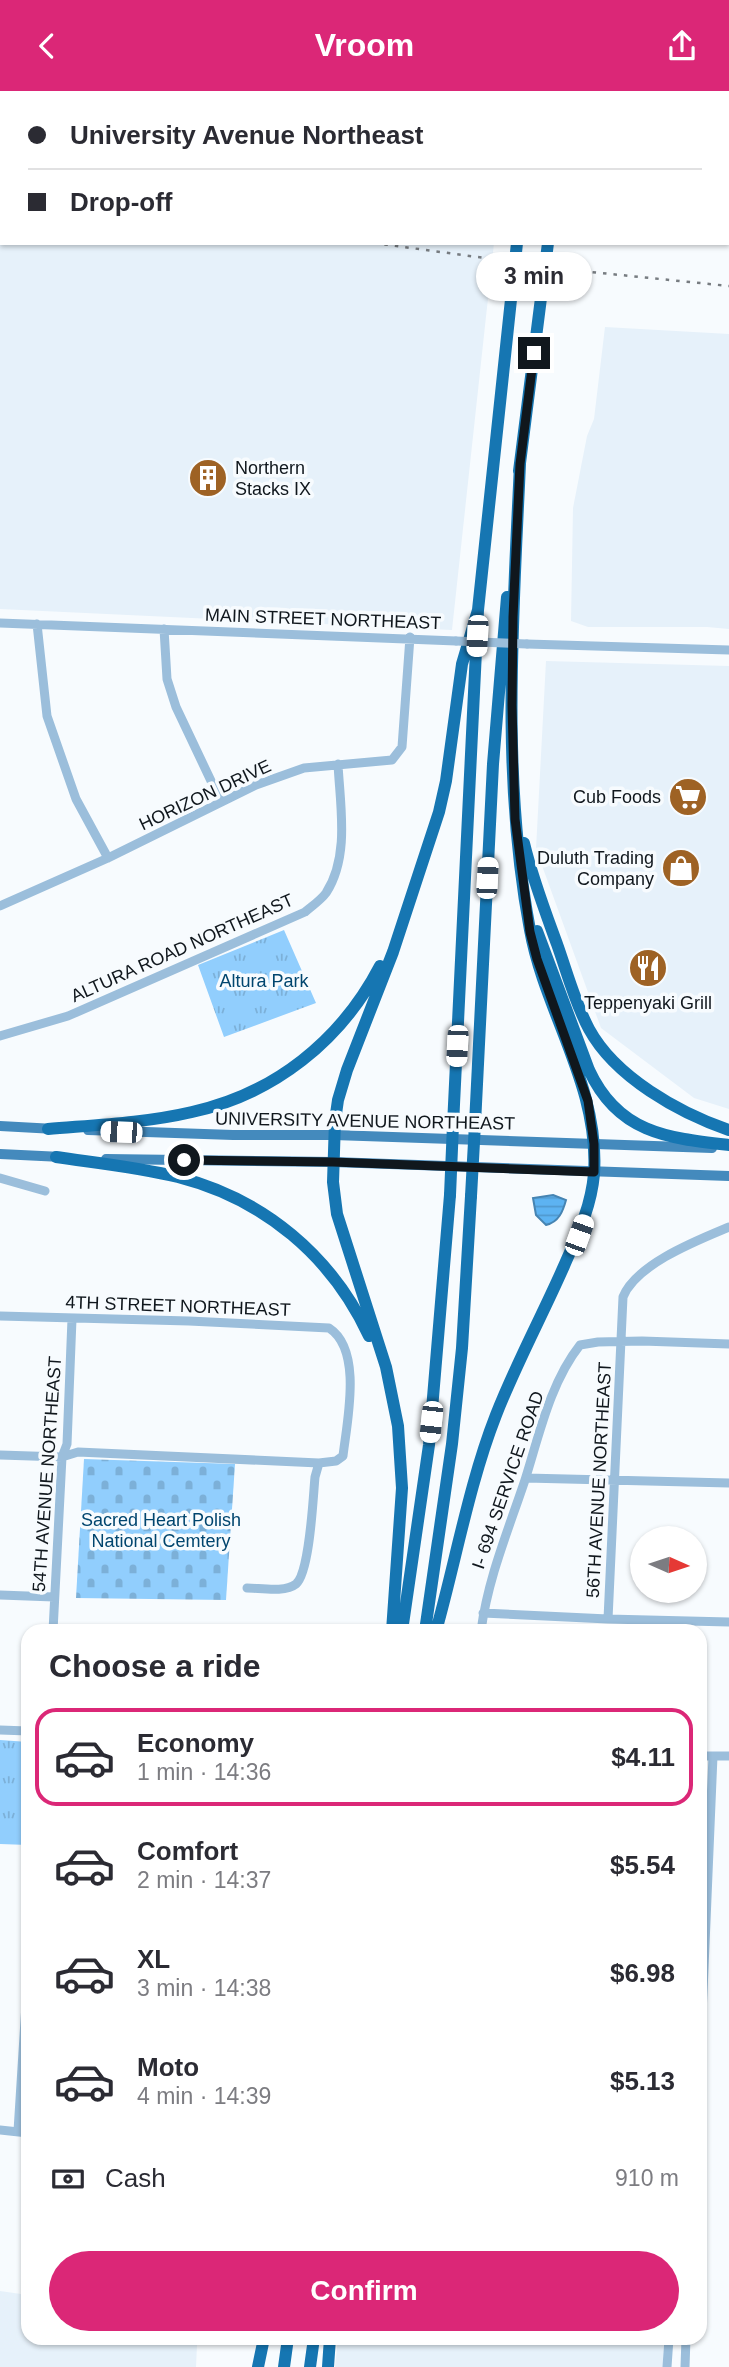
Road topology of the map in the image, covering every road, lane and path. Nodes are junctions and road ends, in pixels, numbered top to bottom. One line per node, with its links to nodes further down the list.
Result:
1 (517, 245): 4 (highway)
2 (548, 245): 3 (highway)
3 (520, 464): 11 (highway); 52 (highway, bridge)
4 (478, 610): 15 (highway); 51 (highway, bridge)
5 (0, 623): 6 (street, MAIN STREET NORTHEAST)
6 (37, 624): 7 (street, MAIN STREET NORTHEAST); 13 (street)
7 (164, 629): 8 (street, MAIN STREET NORTHEAST); 12 (street)
8 (410, 637): 9 (street, MAIN STREET NORTHEAST, bridge); 10 (street, HORIZON DRIVE)
9 (729, 650)
10 (338, 764): 12 (street, HORIZON DRIVE); 17 (street, ALTURA ROAD NORTHEAST)
11 (513, 779): 14 (highway); 20 (highway)
12 (221, 803): 13 (street, HORIZON DRIVE)
13 (108, 858): 16 (street, HORIZON DRIVE)
14 (521, 874): 22 (highway); 23 (highway)
15 (417, 879): 19 (highway); 21 (highway)
16 (0, 906)
17 (0, 1036)
18 (0, 1126): 19 (main road, UNIVERSITY AVENUE NORTHEAST)
19 (48, 1129): 21 (main road, UNIVERSITY AVENUE NORTHEAST)
20 (729, 1130)
21 (334, 1136): 22 (main road, UNIVERSITY AVENUE NORTHEAST); 26 (highway)
22 (594, 1144): 23 (main road, UNIVERSITY AVENUE NORTHEAST); 27 (highway)
23 (729, 1147)
24 (0, 1154): 25 (main road)
25 (56, 1157): 26 (main road); 36 (highway)
26 (333, 1162): 27 (main road); 36 (highway)
27 (594, 1172): 28 (main road); 53 (highway)
28 (729, 1176)
29 (0, 1178): 30 (street)
30 (44, 1191)
31 (729, 1227): 34 (street, 56TH AVENUE NORTHEAST)
32 (0, 1316): 33 (street, 4TH STREET NORTHEAST)
33 (72, 1319): 38 (street, 54TH AVENUE NORTHEAST); 39 (street, 4TH STREET NORTHEAST)
34 (620, 1343): 35 (street); 40 (street, I- 694 SERVICE ROAD); 41 (street, 56TH AVENUE NORTHEAST)
35 (729, 1344)
36 (395, 1408): 50 (highway)
37 (0, 1455): 38 (street)
38 (62, 1457): 39 (street); 45 (street, 54TH AVENUE NORTHEAST)
39 (319, 1463): 43 (street)
40 (526, 1478): 41 (street); 46 (street, I- 694 SERVICE ROAD)
41 (616, 1480): 42 (street); 47 (street, 56TH AVENUE NORTHEAST)
42 (729, 1483)
43 (247, 1588)
44 (0, 1595): 45 (street)
45 (54, 1597): 49 (street, 54TH AVENUE NORTHEAST)
46 (483, 1613): 47 (street); 54 (street, I- 694 SERVICE ROAD)
47 (608, 1619): 48 (street)
48 (729, 1622)
49 (53, 1624)
50 (392, 1624)
51 (403, 1624)
52 (426, 1624)
53 (438, 1624)
54 (482, 1624)
55 (0, 1730): 56 (street)
56 (21, 1731)
57 (707, 1756): 58 (street)
58 (713, 1756): 59 (street); 60 (street)
59 (729, 1756)
60 (707, 1850)
61 (0, 2130): 62 (street)
62 (21, 2132)
63 (263, 2345): 69 (highway)
64 (287, 2345): 70 (highway)
65 (313, 2345): 71 (highway)
66 (330, 2345): 72 (highway)
67 (668, 2345): 73 (street)
68 (686, 2345): 74 (street)
69 (258, 2367)
70 (284, 2367)
71 (310, 2367)
72 (328, 2367)
73 (667, 2367)
74 (685, 2367)

